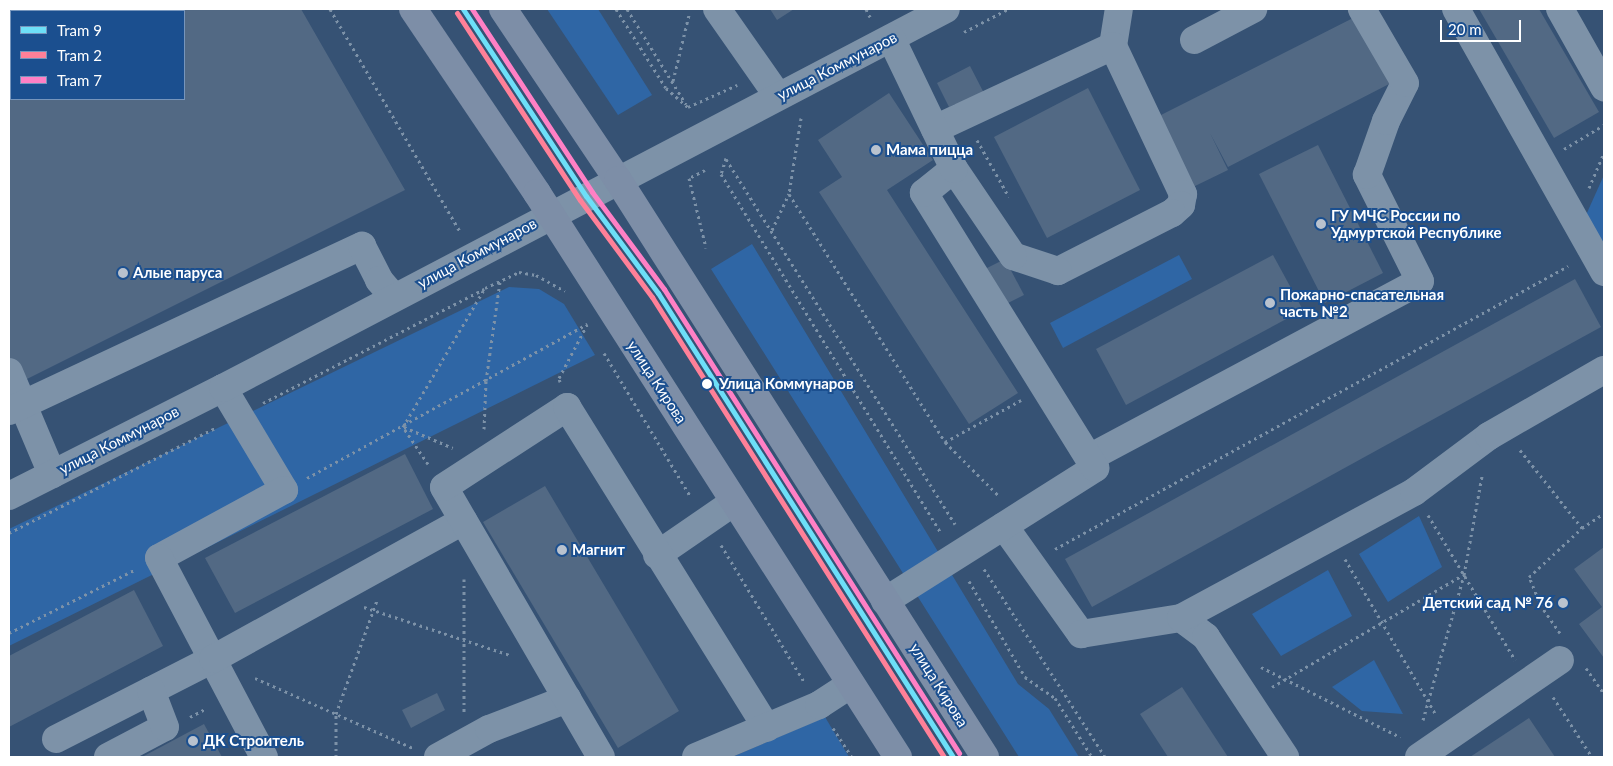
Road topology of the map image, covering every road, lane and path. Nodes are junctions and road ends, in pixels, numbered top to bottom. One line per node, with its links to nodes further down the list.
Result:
1 (330, 9): 38 (path)
2 (413, 9): 36 (main road, улица Кирова)
3 (503, 9): 33 (main road, улица Кирова)
4 (616, 9): 19 (path)
5 (627, 9): 19 (path)
6 (691, 9): 19 (path)
7 (718, 9): 21 (street)
8 (866, 9): 15 (path)
9 (946, 9): 16 (street, улица Коммунаров)
10 (1119, 9): 18 (street)
11 (1253, 9): 17 (street)
12 (1362, 9): 56 (street)
13 (1456, 9): 30 (street)
14 (1560, 9): 20 (street)
15 (870, 18)
16 (890, 38): 21 (street, улица Коммунаров); 25 (street)
17 (1194, 40)
18 (1113, 46): 22 (street); 32 (street)
19 (672, 82)
20 (1604, 88)
21 (778, 96): 33 (street, улица Коммунаров)
22 (962, 116): 25 (street); 27 (path)
23 (801, 118): 34 (path)
24 (1604, 124): 30 (path)
25 (935, 129): 32 (street)
26 (981, 136): 27 (path)
27 (977, 139): 35 (path)
28 (726, 158): 29 (path); 37 (path); 69 (path)
29 (719, 162)
30 (1542, 162): 40 (street)
31 (711, 166): 39 (path)
32 (954, 169): 49 (street)
33 (618, 180): 36 (street, улица Коммунаров); 77 (main road, улица Кирова)
34 (789, 194): 37 (path); 55 (path)
35 (1012, 202)
36 (550, 215): 43 (street, улица Коммунаров); 63 (main road, улица Кирова)
37 (772, 231): 69 (path)
38 (463, 237)
39 (706, 248)
40 (1599, 262): 73 (path)
41 (500, 280): 42 (path); 48 (path); 53 (path)
42 (569, 293)
43 (394, 297): 50 (street, улица Коммунаров); 51 (street)
44 (583, 316): 45 (path)
45 (587, 324): 48 (path); 52 (path)
46 (1604, 370): 54 (street)
47 (9, 372): 51 (street)
48 (486, 381): 53 (path); 57 (path)
49 (1044, 387): 55 (path); 56 (street)
50 (223, 388): 58 (street, улица Коммунаров); 60 (street)
51 (17, 407): 58 (street)
52 (567, 407): 57 (street); 70 (street)
53 (403, 426): 57 (path); 59 (path); 60 (path)
54 (1496, 433): 61 (street); 67 (path); 75 (path)
55 (945, 442): 66 (path)
56 (1089, 458): 66 (street)
57 (483, 462): 59 (street)
58 (52, 474): 62 (street, улица Коммунаров)
59 (444, 487): 65 (street)
60 (284, 490): 71 (street)
61 (1414, 492): 68 (street); 75 (path)
62 (9, 496)
63 (734, 502): 70 (street); 89 (main road, улица Кирова)
64 (1604, 513): 67 (path)
65 (463, 521): 72 (street); 86 (street)
66 (1011, 521): 69 (street); 73 (street)
67 (1582, 528): 83 (path)
68 (1332, 536): 79 (street); 80 (path)
69 (962, 552): 77 (street); 110 (path); 111 (path)
70 (657, 555): 98 (street)
71 (159, 558): 81 (path); 84 (street)
72 (390, 562): 76 (street); 78 (path)
73 (1030, 563): 79 (street)
74 (464, 571): 82 (path)
75 (1464, 575): 80 (path); 87 (path); 94 (path)
76 (328, 596): 78 (path); 84 (street)
77 (885, 601): 109 (main road, улица Кирова)
78 (373, 610): 82 (path); 95 (path)
79 (1181, 618): 112 (street)
80 (1382, 622): 88 (path); 94 (path)
81 (9, 632)
82 (465, 640): 86 (path); 100 (path)
83 (1568, 653): 87 (street); 92 (path)
84 (213, 659): 91 (street); 95 (path); 104 (street)
85 (1258, 666): 88 (path)
86 (548, 667): 93 (street)
87 (1533, 678): 101 (street); 113 (path)
88 (1285, 679): 90 (path); 101 (path)
89 (851, 684): 98 (street); 108 (main road, улица Кирова)
90 (1267, 690)
91 (151, 691): 97 (street); 99 (street)
92 (1604, 694)
93 (567, 699): 100 (street); 106 (street)
94 (1428, 701): 101 (path); 101 (path)
95 (336, 714): 102 (path); 105 (path)
96 (213, 716): 97 (path)
97 (163, 723): 103 (street)
98 (767, 728): 107 (street)
99 (56, 739)
100 (464, 743): 102 (street)
101 (1428, 748)
102 (427, 753)
103 (108, 757)
104 (264, 757)
105 (336, 757)
106 (601, 757)
107 (696, 757)
108 (898, 757)
109 (985, 757)
110 (1092, 757)
111 (1104, 757)
112 (1285, 757)
113 (1592, 757)

